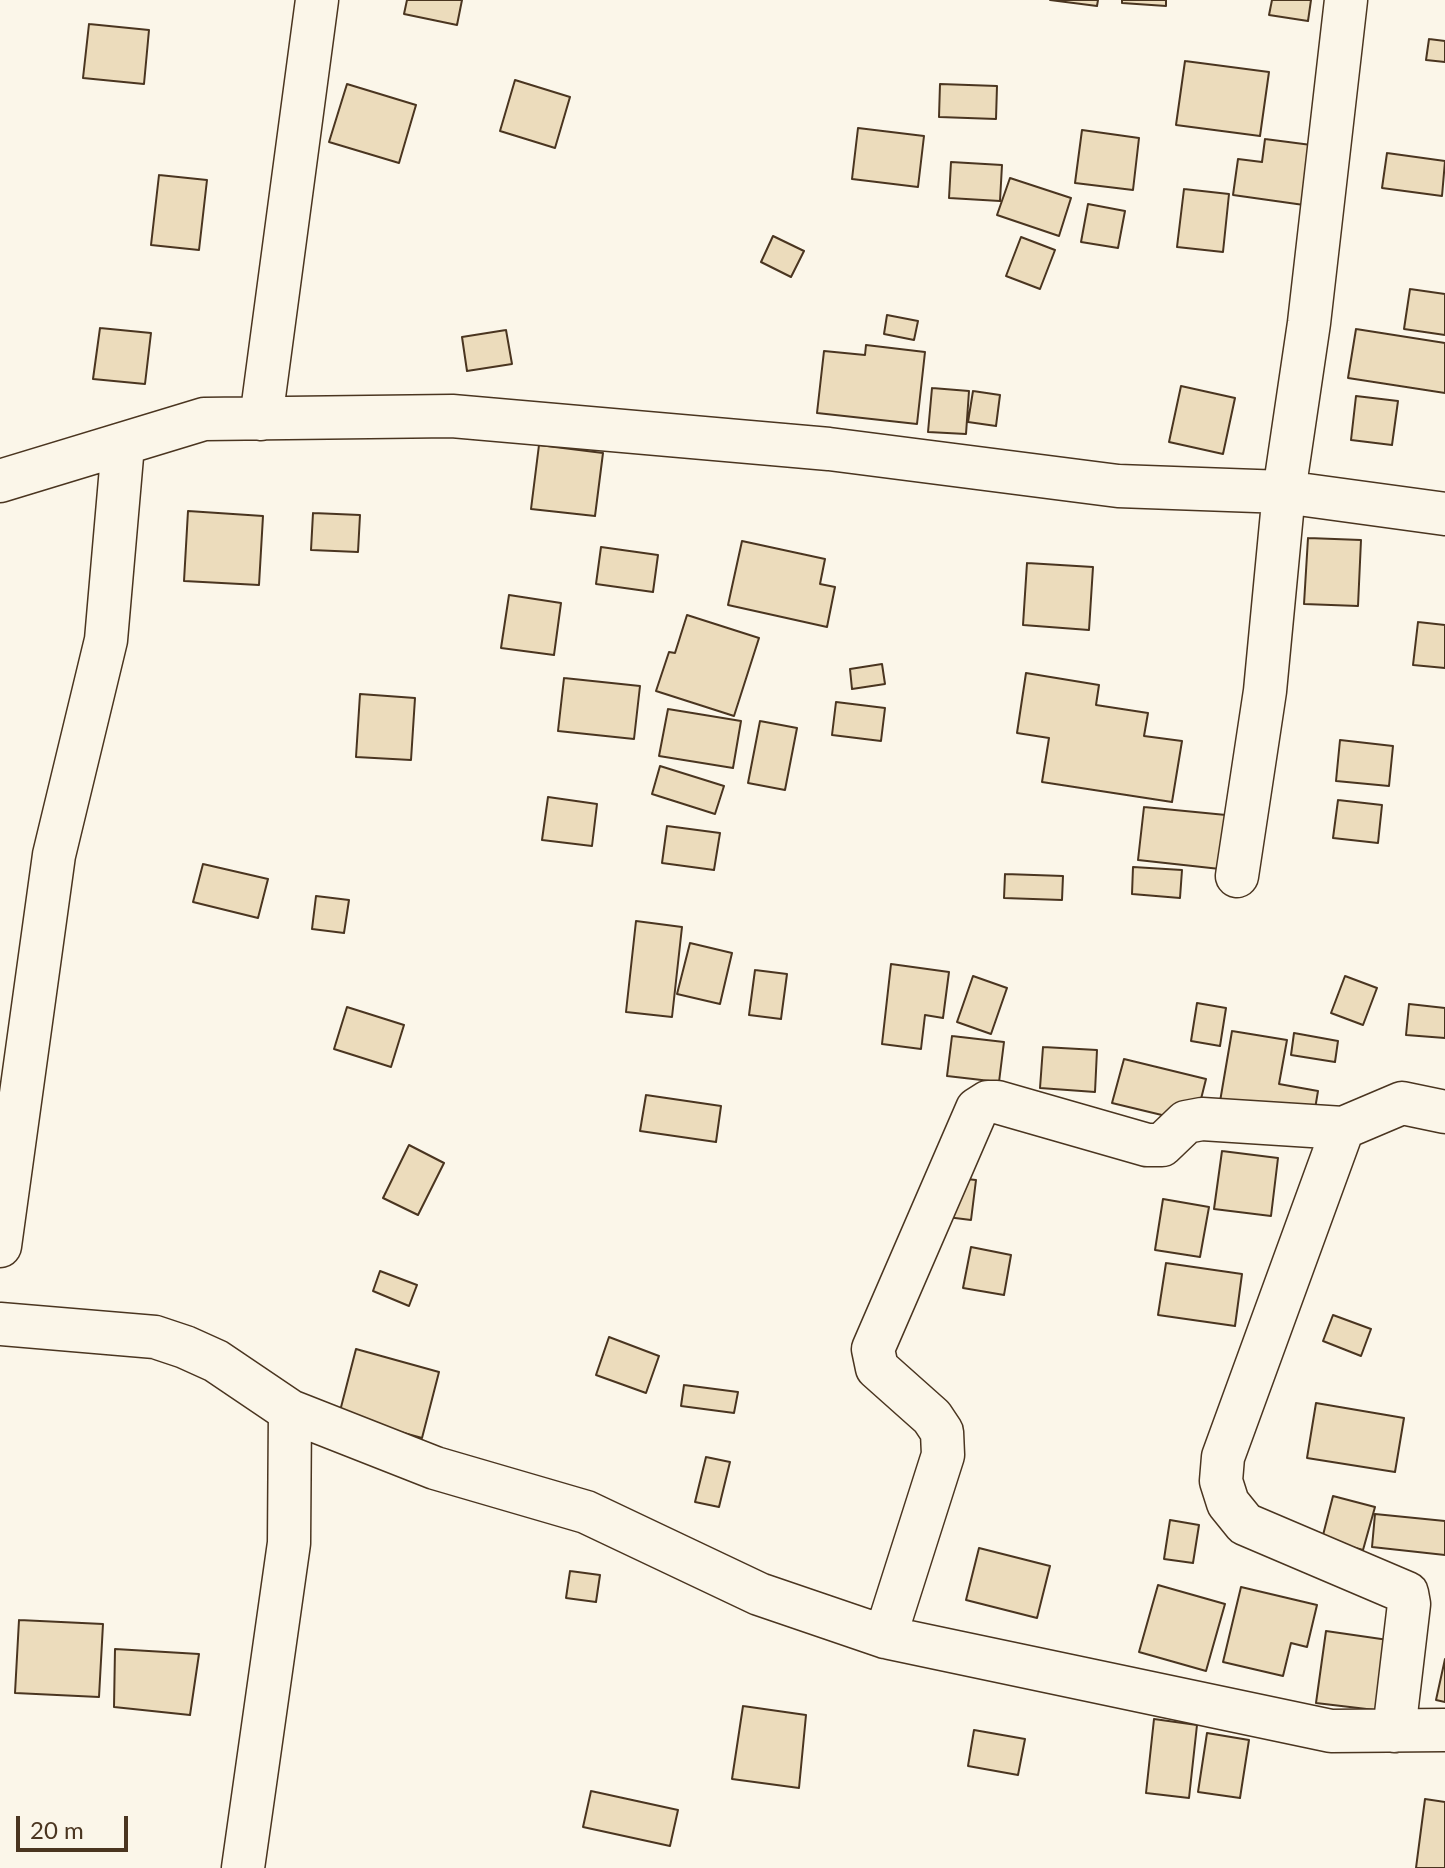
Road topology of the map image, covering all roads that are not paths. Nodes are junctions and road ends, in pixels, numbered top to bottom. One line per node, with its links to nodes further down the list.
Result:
1 (317, 0): 3 (street)
2 (1346, 0): 6 (street)
3 (261, 419): 4 (street); 6 (street)
4 (123, 445): 5 (street); 11 (street)
5 (0, 481)
6 (1284, 492): 7 (street); 8 (street)
7 (1445, 514)
8 (1237, 876)
9 (1445, 1112): 10 (street)
10 (1343, 1128): 14 (street); 16 (street)
11 (0, 1246)
12 (0, 1324): 13 (street)
13 (290, 1411): 14 (street); 17 (street)
14 (885, 1637): 16 (street)
15 (1445, 1730): 16 (street)
16 (1394, 1731)
17 (243, 1868)

